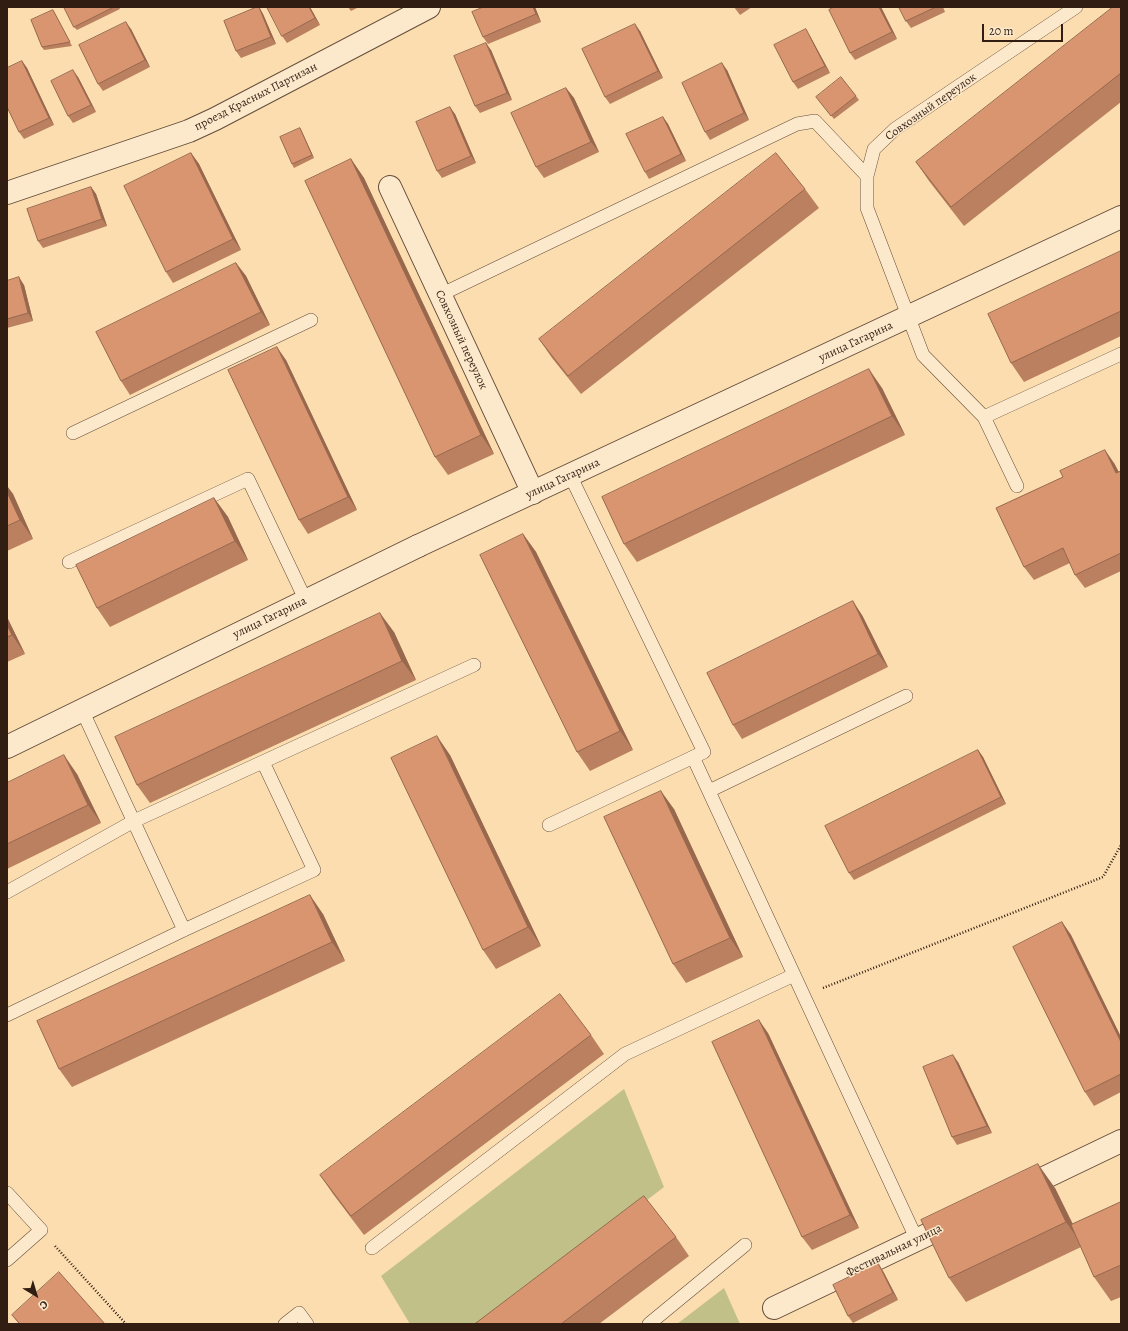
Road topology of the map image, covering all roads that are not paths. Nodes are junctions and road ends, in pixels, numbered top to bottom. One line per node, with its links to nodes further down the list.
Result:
1 (429, 7): 5 (street, проезд Красных Партизан)
2 (1076, 7): 3 (lane, Совхозный переулок)
3 (867, 176): 7 (lane); 8 (lane, Совхозный переулок)
4 (390, 187): 7 (street, Совхозный переулок)
5 (7, 193)
6 (1121, 217): 8 (street, улица Гагарина)
7 (440, 295): 15 (street, Совхозный переулок)
8 (909, 317): 11 (lane, Совхозный переулок); 13 (street, улица Гагарина)
9 (311, 320): 12 (lane)
10 (1121, 354): 11 (lane)
11 (984, 418): 14 (lane, Совхозный переулок)
12 (73, 433)
13 (570, 475): 15 (street, улица Гагарина); 22 (lane)
14 (1017, 486)
15 (532, 493): 17 (street, улица Гагарина)
16 (69, 562): 17 (lane)
17 (306, 601): 20 (street, улица Гагарина)
18 (474, 665): 23 (lane)
19 (906, 696): 24 (lane)
20 (82, 710): 21 (street, улица Гагарина); 25 (lane)
21 (7, 747)
22 (693, 757): 24 (lane); 26 (lane)
23 (263, 762): 25 (lane); 28 (lane)
24 (709, 791): 29 (lane)
25 (134, 821): 27 (lane); 28 (lane)
26 (548, 825)
27 (7, 892)
28 (184, 930): 30 (lane)
29 (794, 975): 35 (lane); 37 (lane)
30 (7, 1015)
31 (1121, 1141): 33 (street)
32 (7, 1193): 38 (lane)
33 (1002, 1199)
34 (974, 1212): 35 (street, Фестивальная улица)
35 (917, 1240): 39 (street, Фестивальная улица)
36 (745, 1245): 42 (lane)
37 (372, 1248)
38 (7, 1260)
39 (774, 1308)
40 (285, 1324): 41 (lane)
41 (307, 1324)
42 (649, 1324)

